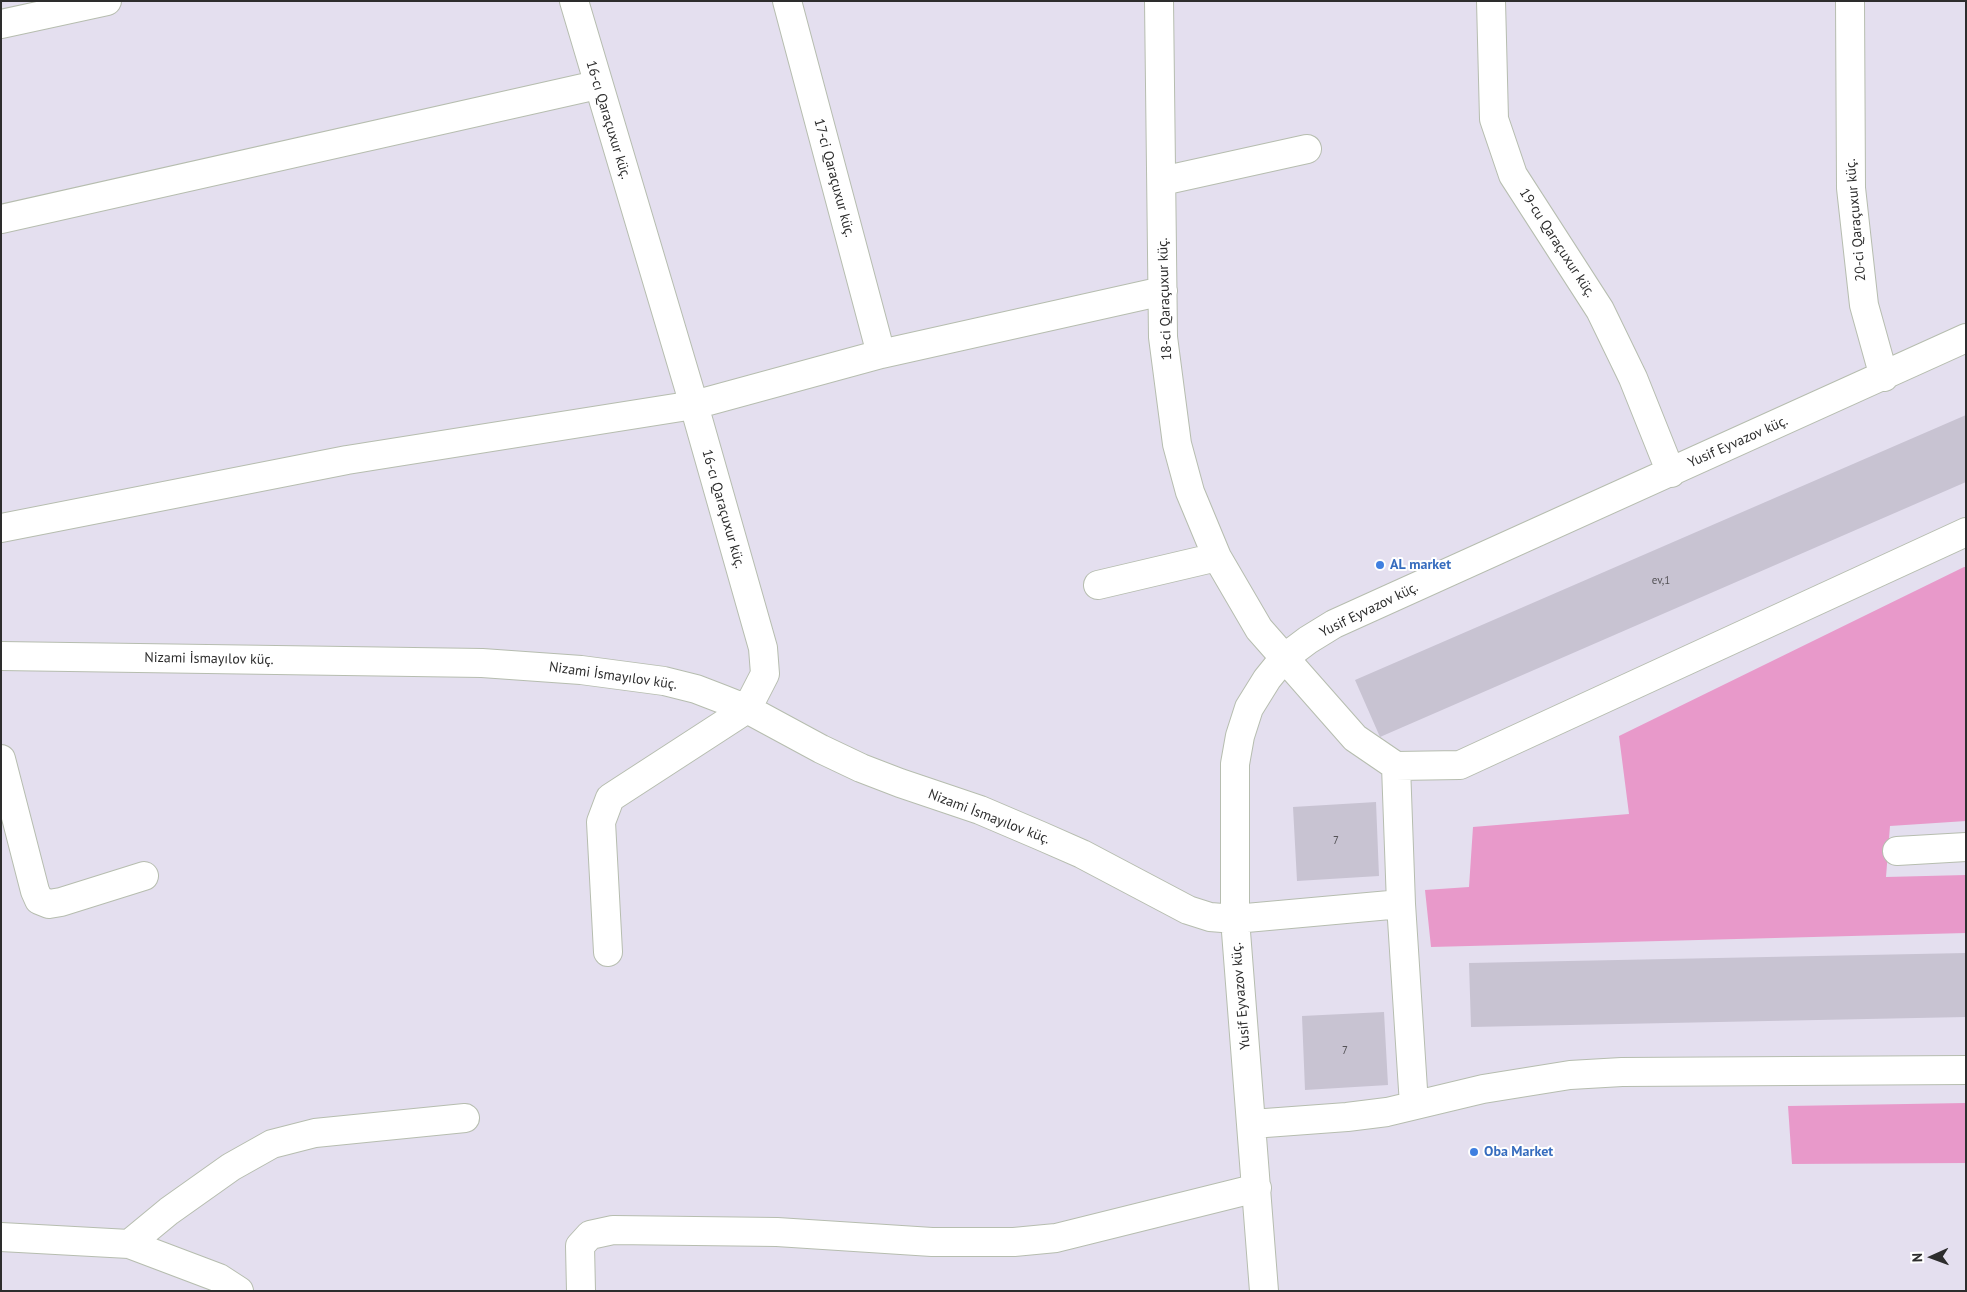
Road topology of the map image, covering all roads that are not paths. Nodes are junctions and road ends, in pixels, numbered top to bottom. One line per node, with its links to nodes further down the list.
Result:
1 (107, 1): 7 (street)
2 (574, 1): 8 (street, 16-cı Qaraçuxur küç.)
3 (787, 1): 14 (street, 17-ci Qaraçuxur küç.)
4 (1159, 1): 10 (street, 18-ci Qaraçuxur küç.)
5 (1491, 1): 17 (street, 19-cu Qaraçuxur küç.)
6 (1850, 1): 15 (street, 20-ci Qaraçuxur küç.)
7 (1, 24)
8 (597, 85): 11 (street); 16 (street, 16-cı Qaraçuxur küç.)
9 (1307, 149): 10 (street)
10 (1162, 181): 12 (street, 18-ci Qaraçuxur küç.)
11 (1, 219)
12 (1163, 291): 14 (street); 20 (street, 18-ci Qaraçuxur küç.)
13 (1966, 338): 15 (street, Yusif Eyvazov küç.)
14 (882, 354): 16 (street)
15 (1884, 377): 17 (street, Yusif Eyvazov küç.)
16 (694, 405): 18 (street); 24 (street, 16-cı Qaraçuxur küç.)
17 (1671, 473): 23 (street, Yusif Eyvazov küç.)
18 (1, 528)
19 (1966, 532): 26 (street)
20 (1217, 557): 21 (street); 23 (street, 18-ci Qaraçuxur küç.)
21 (1098, 585)
22 (1, 656): 24 (street, Nizami İsmayılov küç.)
23 (1284, 658): 26 (street, 18-ci Qaraçuxur küç.); 31 (street, Yusif Eyvazov küç.)
24 (747, 709): 31 (street, Nizami İsmayılov küç.); 32 (street)
25 (1, 759): 29 (street)
26 (1396, 766): 30 (street)
27 (1966, 847): 28 (street)
28 (1897, 851)
29 (144, 876)
30 (1401, 904): 31 (street, Nizami İsmayılov küç.); 34 (street)
31 (1235, 919): 36 (street, Yusif Eyvazov küç.)
32 (608, 952)
33 (1966, 1070): 34 (street)
34 (1414, 1104): 36 (street)
35 (465, 1118): 39 (street)
36 (1252, 1124): 37 (street, Yusif Eyvazov küç.)
37 (1257, 1188): 41 (street); 42 (street, Yusif Eyvazov küç.)
38 (1, 1237): 39 (street)
39 (129, 1244): 40 (street)
40 (239, 1291)
41 (582, 1291)
42 (1264, 1291)

